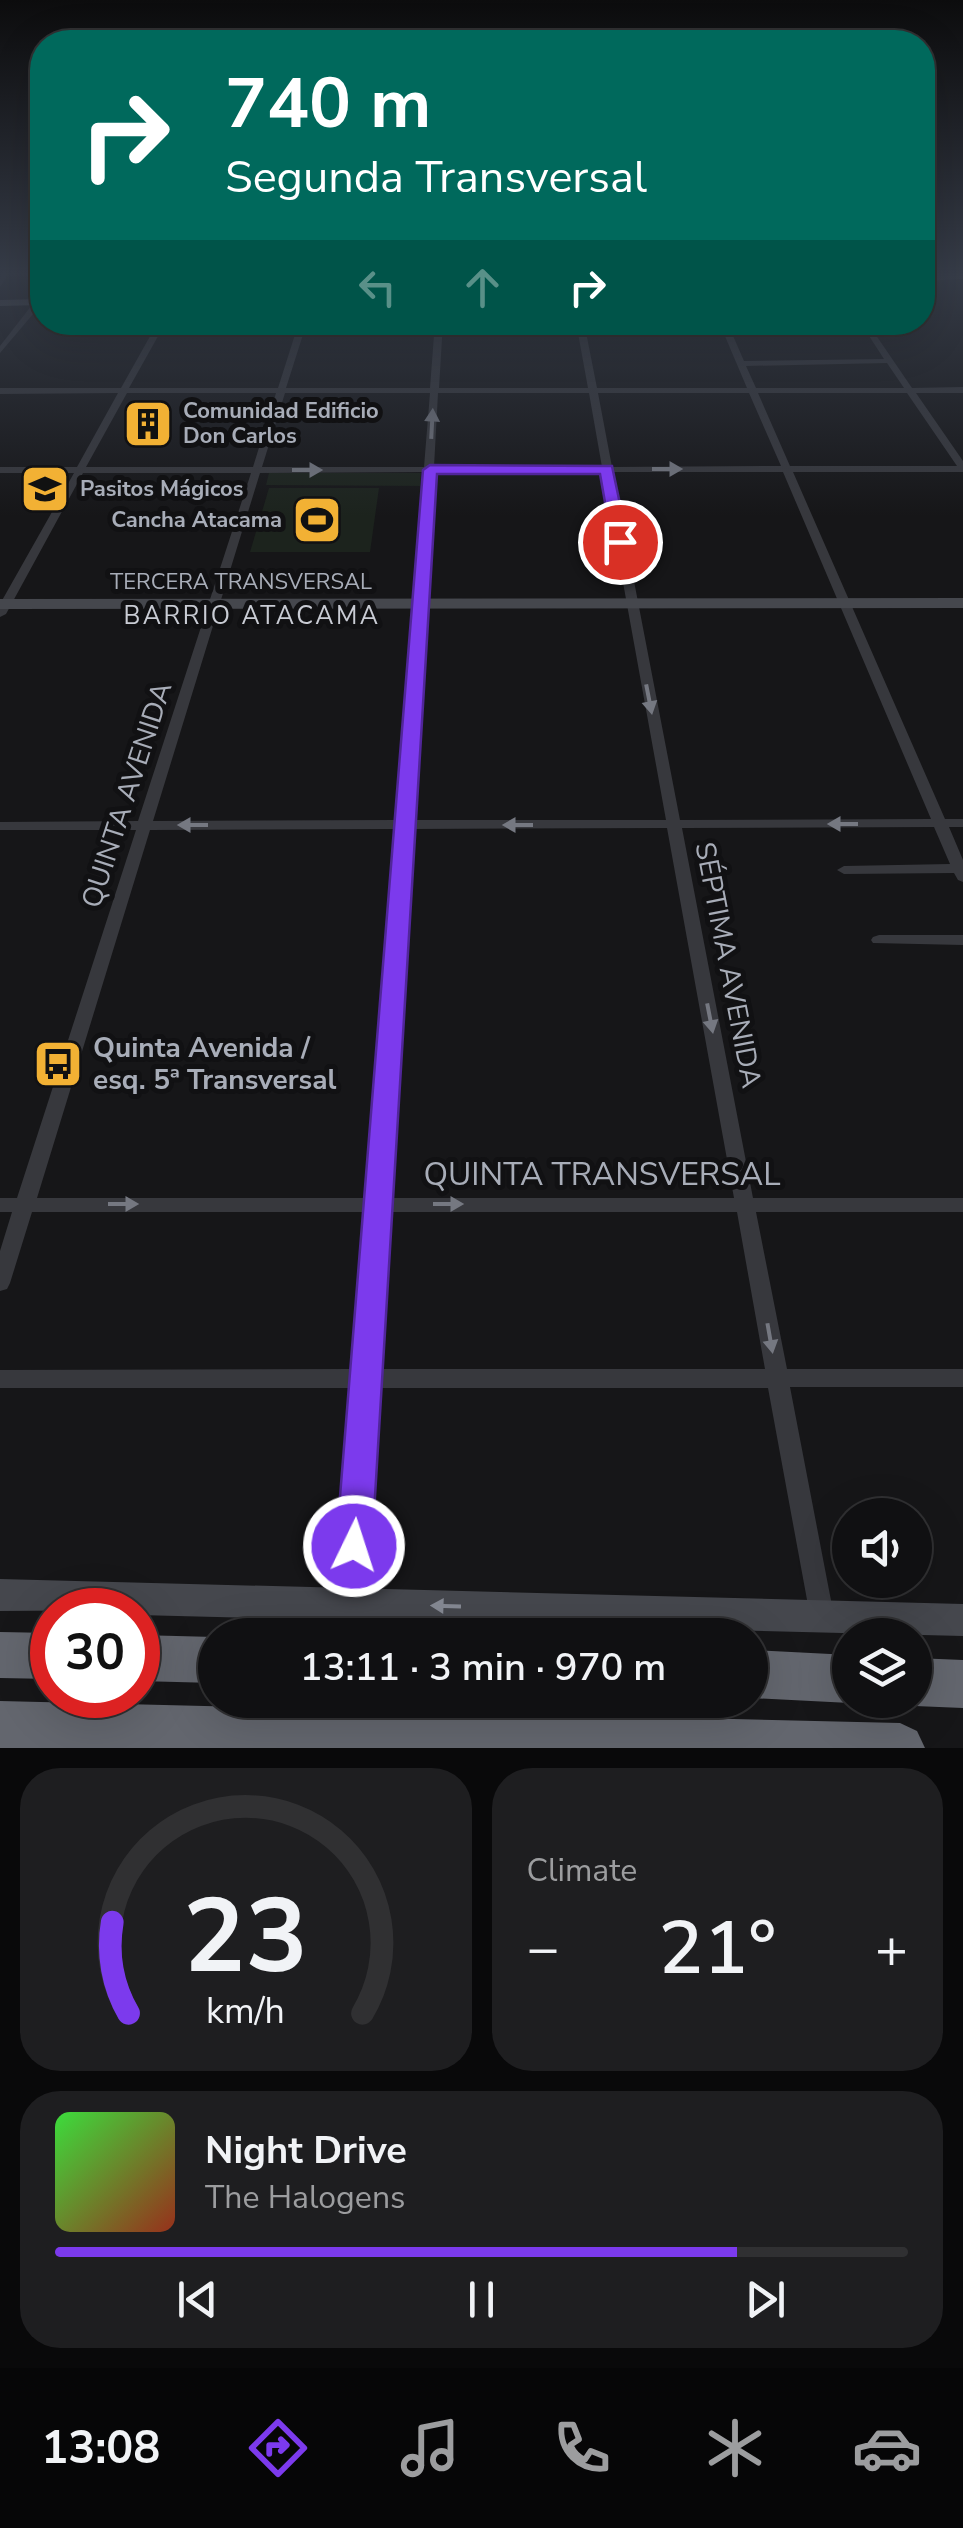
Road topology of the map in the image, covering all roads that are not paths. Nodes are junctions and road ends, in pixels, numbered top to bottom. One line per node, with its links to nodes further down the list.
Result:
1 (145, 353): 9 (street)
2 (294, 353): 10 (street, QUINTA AVENIDA)
3 (437, 353): 11 (street)
4 (585, 353): 12 (street, SÉPTIMA AVENIDA)
5 (735, 353): 8 (street)
6 (883, 353): 7 (street)
7 (889, 361): 8 (street); 14 (street)
8 (740, 364): 13 (street)
9 (125, 390): 10 (street); 16 (street); 19 (street)
10 (282, 390): 11 (street); 20 (street, QUINTA AVENIDA)
11 (434, 390): 12 (street); 21 (street, one-way to 11)
12 (592, 390): 13 (street); 22 (street, SÉPTIMA AVENIDA)
13 (751, 390): 14 (street); 23 (street)
14 (909, 390): 15 (street); 17 (street)
15 (963, 390)
16 (0, 391)
17 (963, 469): 23 (street)
18 (0, 470): 19 (street)
19 (80, 470): 20 (street); 29 (street)
20 (258, 470): 21 (street, one-way to 21); 27 (street, QUINTA AVENIDA)
21 (430, 470): 22 (street); 28 (street)
22 (607, 470): 23 (street, one-way to 23); 24 (street, SÉPTIMA AVENIDA)
23 (786, 470): 25 (street)
24 (631, 603): 25 (street, TERCERA TRANSVERSAL); 28 (street, TERCERA TRANSVERSAL); 30 (street, SÉPTIMA AVENIDA, one-way to 30)
25 (842, 603): 26 (street, TERCERA TRANSVERSAL); 31 (street)
26 (963, 603)
27 (216, 604): 28 (street, TERCERA TRANSVERSAL); 29 (street, TERCERA TRANSVERSAL); 35 (street, QUINTA AVENIDA)
28 (419, 604): 33 (street)
29 (2, 608)
30 (673, 824): 31 (street, one-way to 30); 33 (street, one-way to 33); 43 (street, SÉPTIMA AVENIDA, one-way to 43)
31 (940, 824): 32 (street); 37 (street)
32 (963, 824)
33 (405, 825): 35 (street, one-way to 35); 42 (street)
34 (0, 826): 35 (street)
35 (147, 826): 41 (street, QUINTA AVENIDA)
36 (844, 870): 37 (street)
37 (961, 872)
38 (879, 940): 39 (street)
39 (963, 940)
40 (0, 1204): 41 (street, QUINTA TRANSVERSAL)
41 (25, 1204): 42 (street, QUINTA TRANSVERSAL, one-way to 42); 45 (street, QUINTA AVENIDA)
42 (379, 1204): 43 (street, QUINTA TRANSVERSAL, one-way to 43); 46 (street)
43 (746, 1204): 44 (street, QUINTA TRANSVERSAL); 47 (street, SÉPTIMA AVENIDA, one-way to 47)
44 (963, 1205)
45 (0, 1283)
46 (366, 1378): 47 (street); 49 (street); 51 (street)
47 (778, 1378): 48 (street); 52 (street, SÉPTIMA AVENIDA)
48 (963, 1378)
49 (0, 1379)
50 (0, 1595): 51 (street)
51 (350, 1604): 52 (street, one-way to 51)
52 (822, 1617): 53 (street)
53 (963, 1620)
54 (0, 1655): 55 (highway)
55 (30, 1656)
56 (160, 1659): 57 (highway)
57 (198, 1660)
58 (768, 1675): 59 (highway)
59 (832, 1678)
60 (932, 1683): 61 (highway)
61 (963, 1684)
62 (0, 1724): 63 (highway)
63 (900, 1748)

